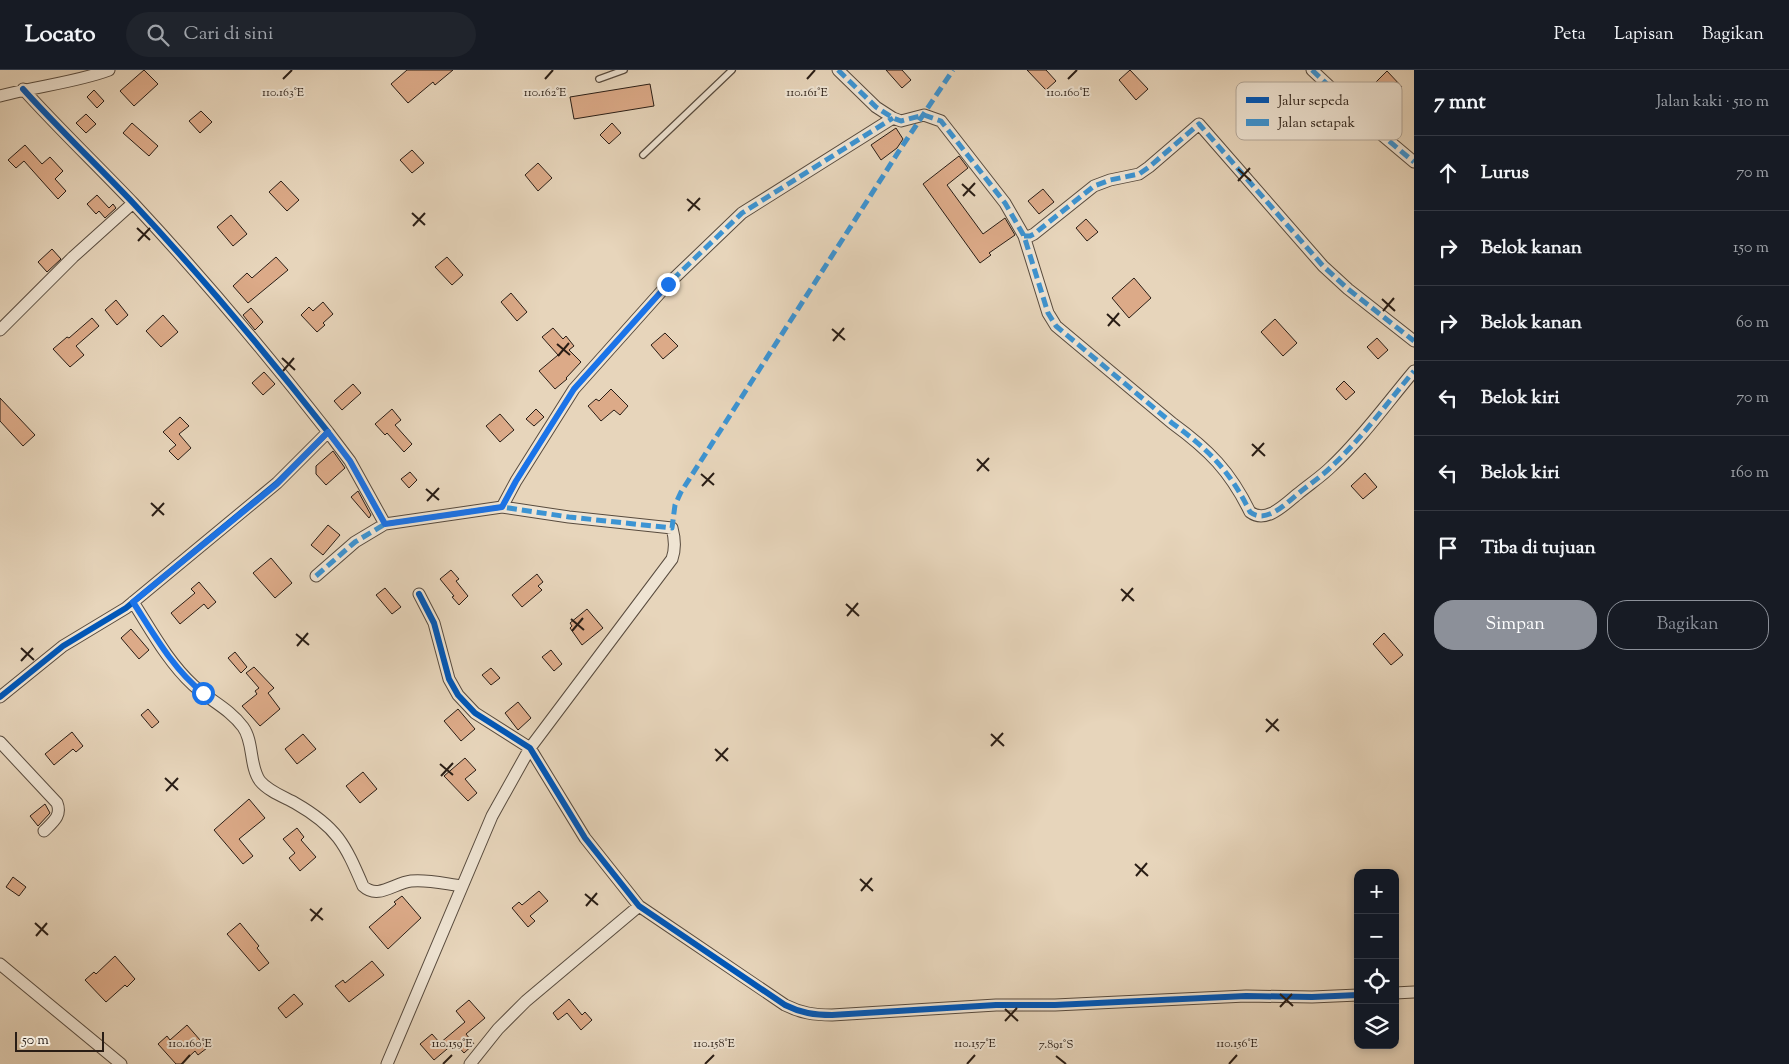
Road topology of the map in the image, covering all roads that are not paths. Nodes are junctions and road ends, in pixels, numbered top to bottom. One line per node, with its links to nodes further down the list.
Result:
1 (109, 70): 8 (street)
2 (624, 70): 6 (lane)
3 (732, 70): 12 (lane)
4 (838, 70): 10 (street)
5 (1312, 70): 7 (street)
6 (599, 79)
7 (1325, 82)
8 (23, 90): 9 (street); 14 (street)
9 (3, 92)
10 (892, 118): 15 (street); 20 (street)
11 (1388, 140): 13 (street)
12 (643, 155)
13 (1414, 162)
14 (133, 203): 16 (street); 19 (street)
15 (1024, 236): 17 (street); 18 (street)
16 (0, 330)
17 (1414, 341)
18 (1414, 371)
19 (328, 432): 21 (street); 24 (street)
20 (502, 507): 21 (street); 27 (street)
21 (385, 524): 22 (street)
22 (316, 576)
23 (419, 594): 27 (street)
24 (133, 602): 25 (street); 29 (street)
25 (0, 697)
26 (0, 742): 28 (street)
27 (530, 748): 29 (street); 30 (street)
28 (44, 831)
29 (462, 886): 36 (street)
30 (640, 906): 34 (street); 37 (street)
31 (0, 964): 35 (street)
32 (1414, 992): 33 (street)
33 (1399, 993)
34 (1354, 995)
35 (121, 1064)
36 (386, 1064)
37 (470, 1064)

